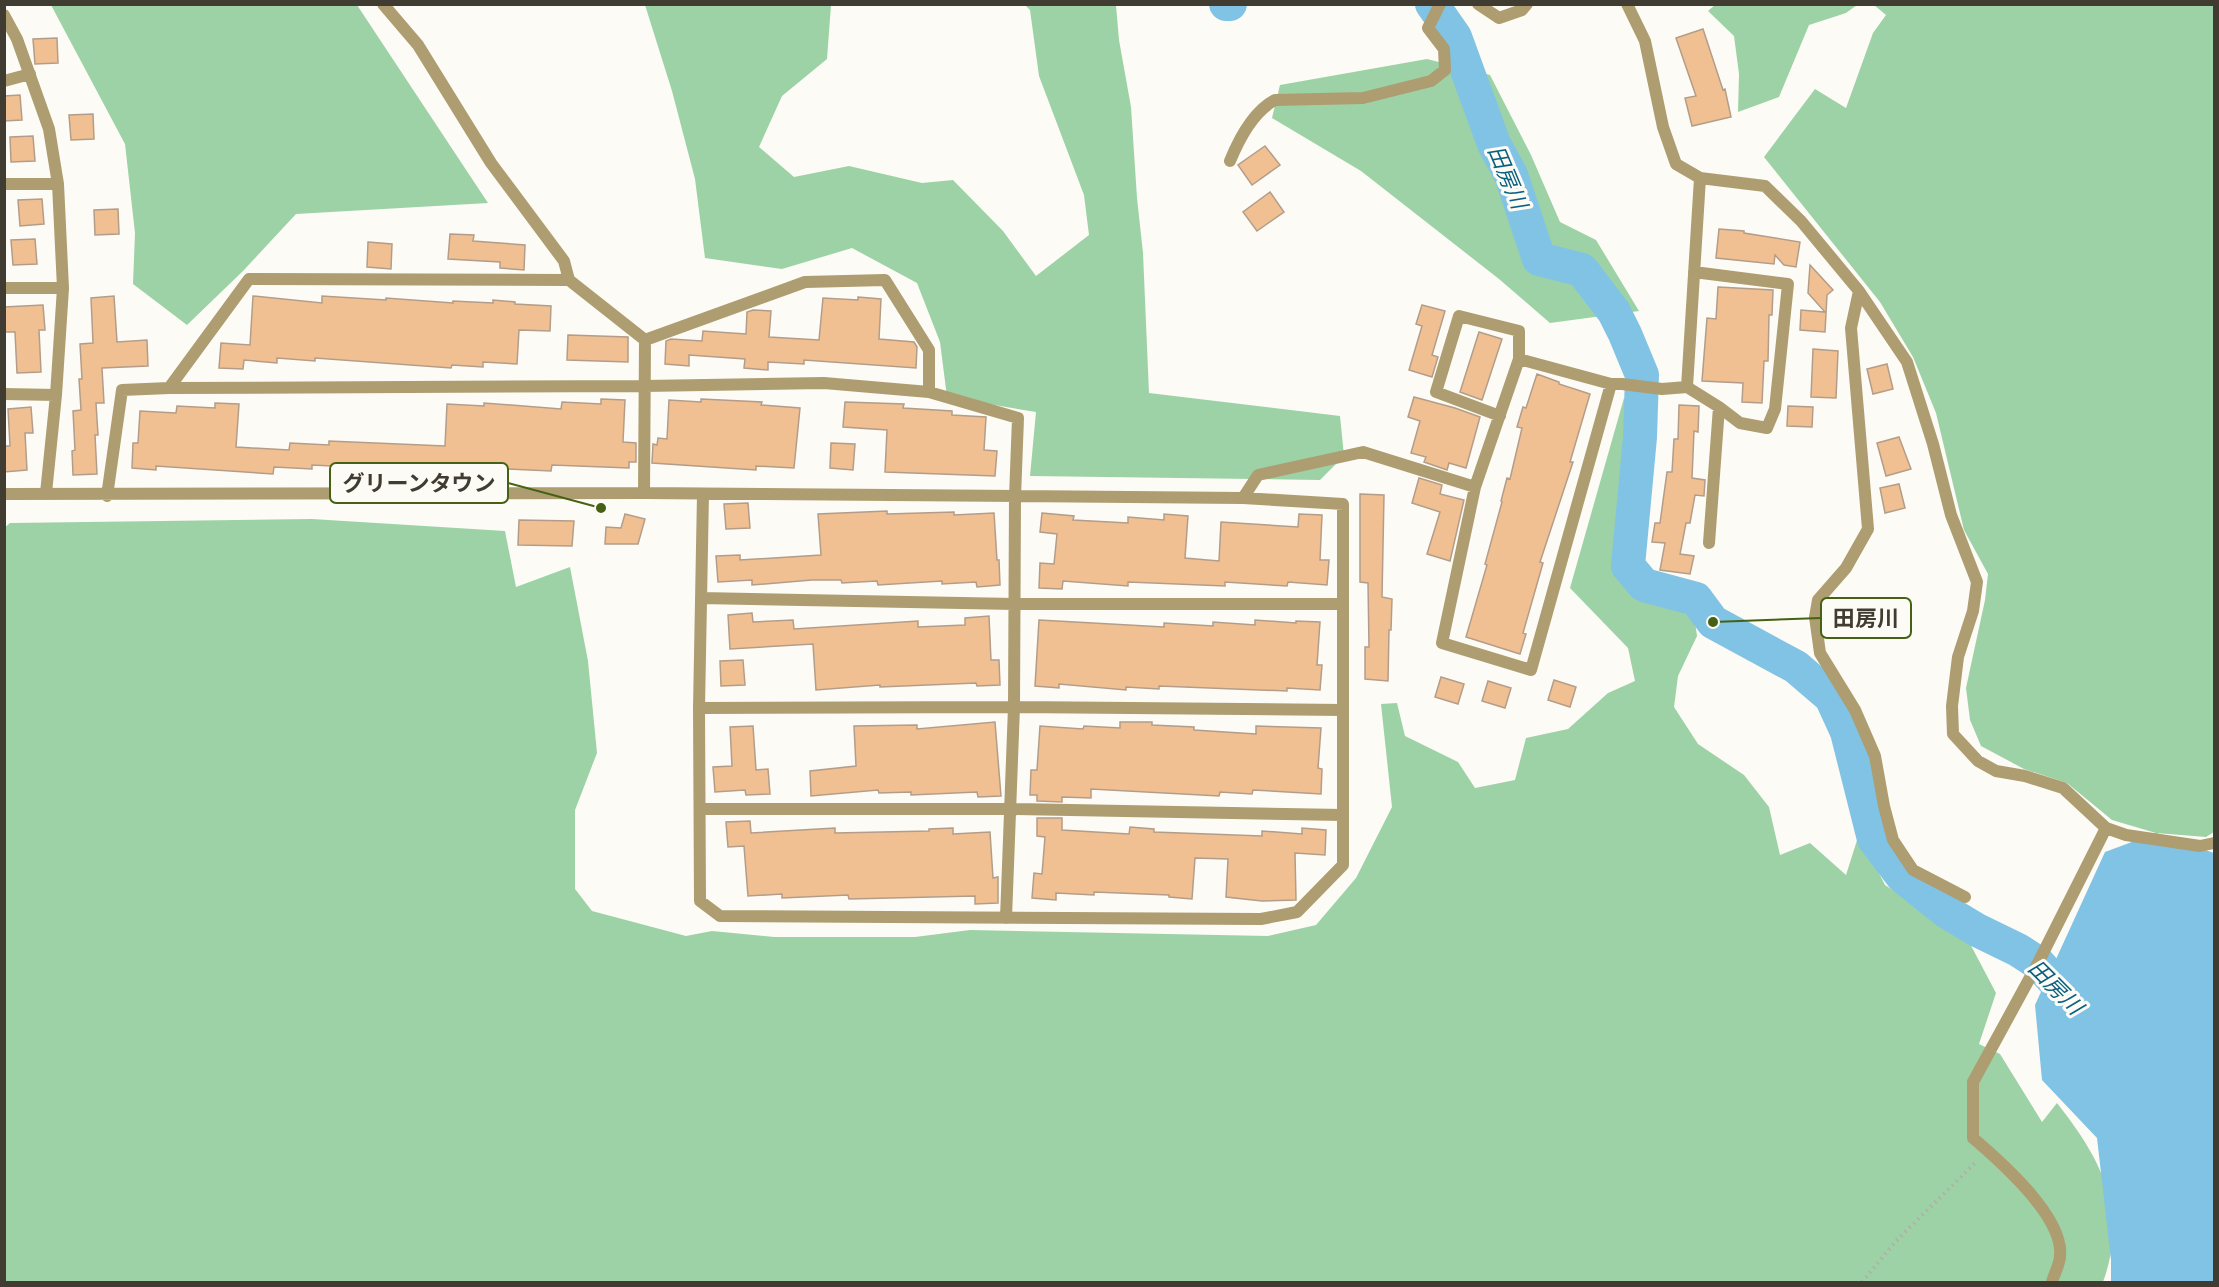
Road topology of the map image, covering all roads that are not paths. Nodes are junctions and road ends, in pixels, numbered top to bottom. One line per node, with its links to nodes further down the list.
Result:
1 (383, 4): 14 (street)
2 (1440, 4): 9 (street)
3 (1478, 4): 4 (street)
4 (1527, 4)
5 (1627, 4): 10 (street)
6 (4, 15): 7 (street)
7 (30, 74): 8 (street); 12 (street)
8 (4, 81)
9 (1230, 160)
10 (1700, 178): 13 (street); 17 (street)
11 (4, 184): 12 (street)
12 (58, 184): 16 (street)
13 (1694, 272): 22 (street); 27 (street)
14 (569, 279): 18 (street); 23 (street)
15 (4, 288): 16 (street)
16 (63, 288): 26 (street)
17 (1859, 291): 47 (street); 49 (street)
18 (645, 340): 21 (street); 24 (street)
19 (1520, 359): 20 (street); 28 (street); 28 (street)
20 (1616, 384): 22 (street); 29 (street)
21 (645, 386): 23 (street); 24 (street); 30 (street)
22 (1687, 387): 27 (street)
23 (169, 388): 34 (street)
24 (929, 392): 35 (street)
25 (4, 394): 26 (street)
26 (56, 394): 32 (street)
27 (1719, 407): 37 (street)
28 (1500, 416): 29 (street)
29 (1474, 487): 36 (street)
30 (644, 493): 33 (street); 34 (street)
31 (4, 494): 32 (street)
32 (46, 494): 34 (street)
33 (703, 494): 35 (street); 38 (street)
34 (107, 495)
35 (1015, 497): 36 (street); 39 (street)
36 (1243, 498): 40 (street)
37 (1709, 543)
38 (701, 598): 39 (street); 42 (street)
39 (1015, 604): 40 (street); 41 (street)
40 (1343, 604): 43 (street)
41 (1014, 707): 42 (street); 43 (street); 45 (street)
42 (699, 708): 44 (street)
43 (1343, 710): 46 (street)
44 (701, 809): 45 (street); 50 (street)
45 (1010, 809): 46 (street); 50 (street)
46 (1342, 815): 50 (street)
47 (2106, 828): 48 (street); 51 (street)
48 (2214, 843)
49 (1965, 897)
50 (1006, 918)
51 (2052, 1282)

